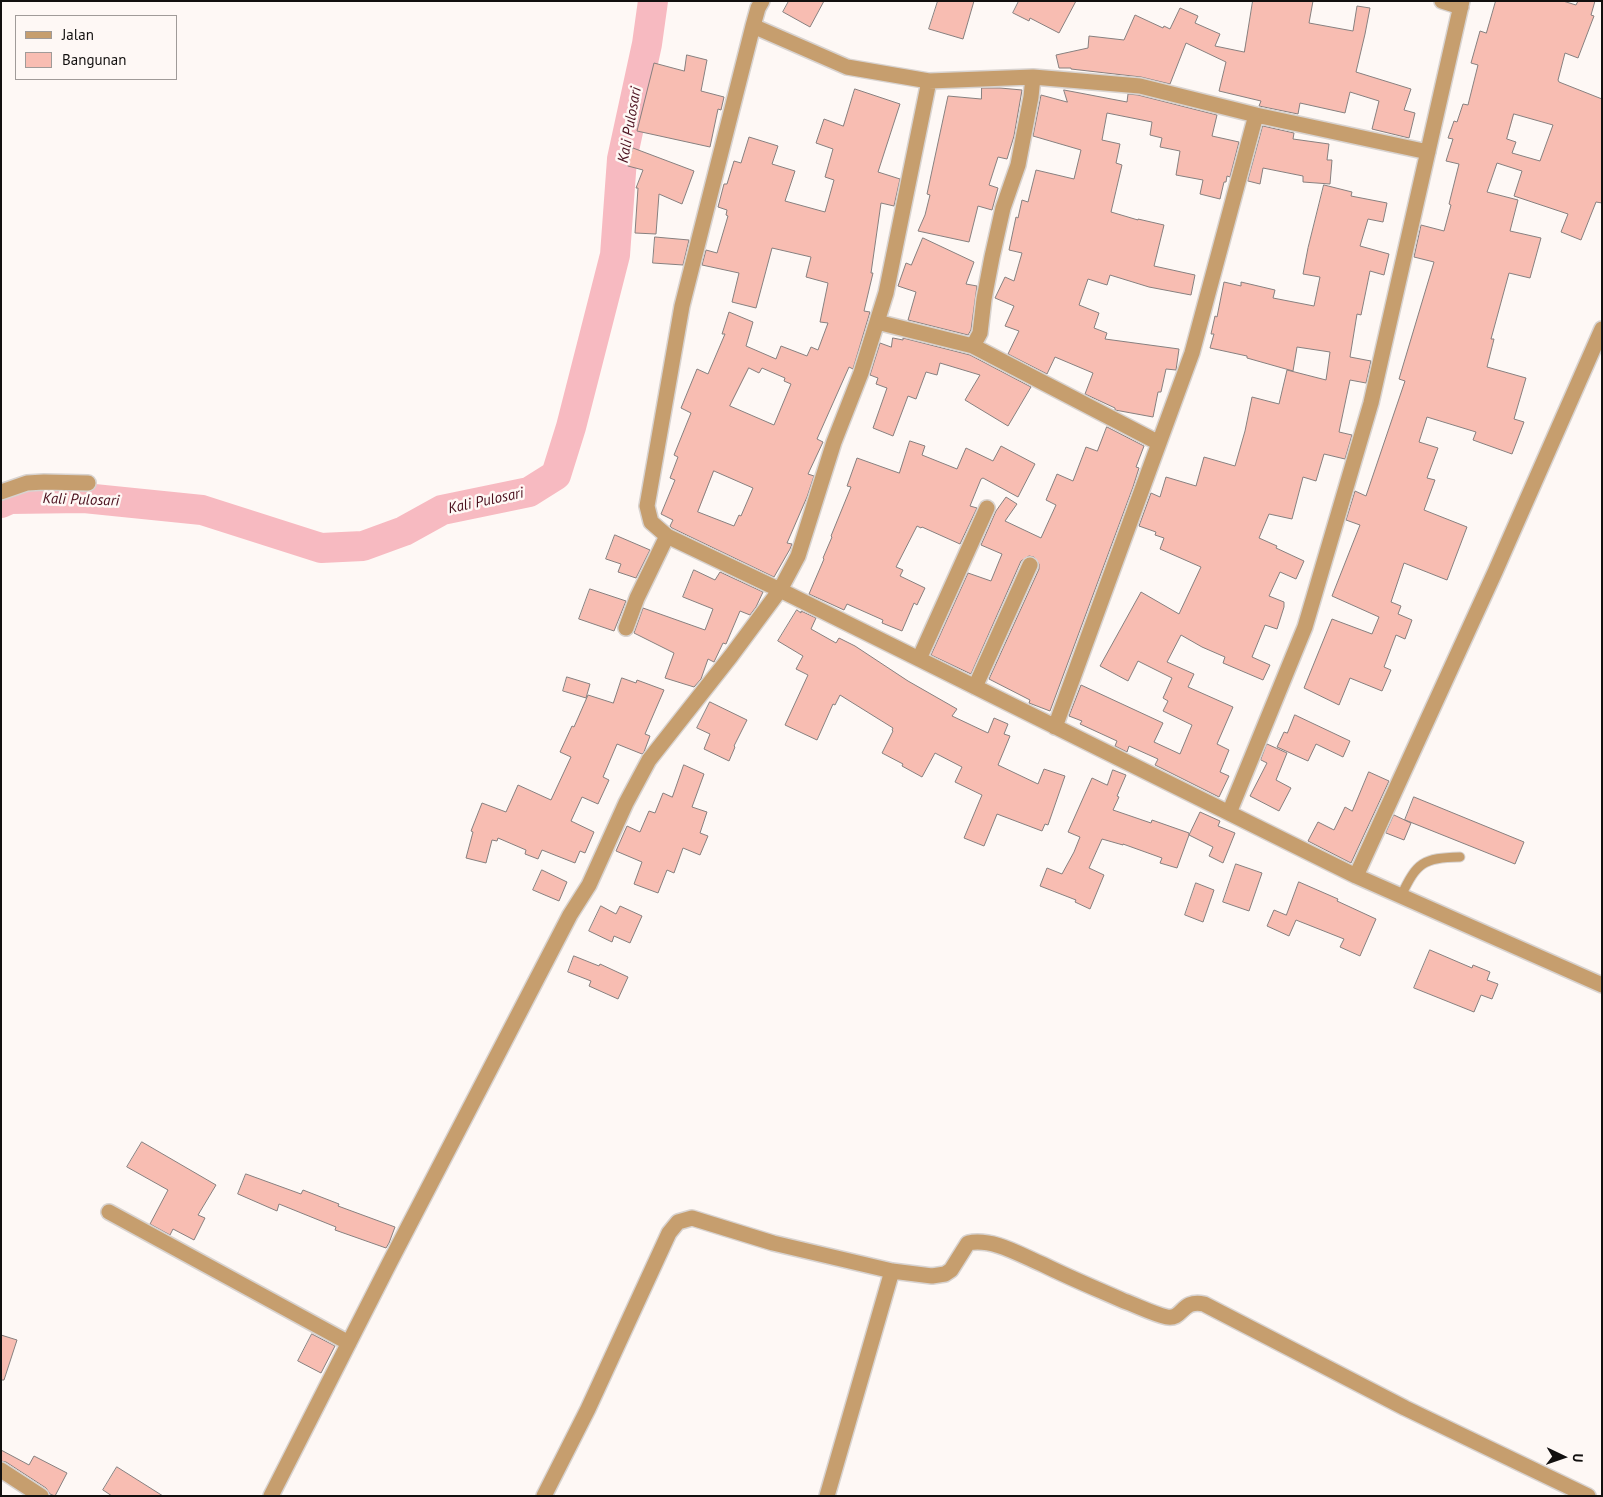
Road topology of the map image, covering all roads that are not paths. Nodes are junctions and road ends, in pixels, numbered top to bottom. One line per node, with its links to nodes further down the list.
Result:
1 (762, 1): 4 (street)
2 (1442, 1): 3 (street)
3 (1462, 4): 8 (street)
4 (753, 26): 6 (street); 16 (street)
5 (1032, 77): 6 (street); 7 (street); 11 (street)
6 (929, 81): 9 (street)
7 (1256, 115): 8 (street); 12 (street)
8 (1428, 152): 23 (street)
9 (877, 322): 11 (street); 18 (street)
10 (1602, 329): 25 (street)
11 (973, 346): 12 (street)
12 (1159, 443): 22 (street)
13 (88, 483): 14 (street)
14 (1, 492)
15 (987, 508): 20 (street)
16 (667, 536): 18 (street); 19 (street)
17 (1030, 565): 21 (street)
18 (780, 590): 20 (street); 30 (street)
19 (626, 628)
20 (918, 658): 21 (street)
21 (975, 687): 22 (street)
22 (1055, 727): 23 (street)
23 (1229, 813): 25 (street)
24 (1460, 857): 26 (lane)
25 (1356, 876): 26 (street)
26 (1402, 896): 27 (street)
27 (1602, 985)
28 (109, 1212): 30 (street)
29 (892, 1271): 34 (street); 35 (street); 36 (street)
30 (349, 1343): 33 (street)
31 (1, 1470): 32 (street)
32 (41, 1496)
33 (271, 1496)
34 (544, 1496)
35 (827, 1496)
36 (1588, 1496)

